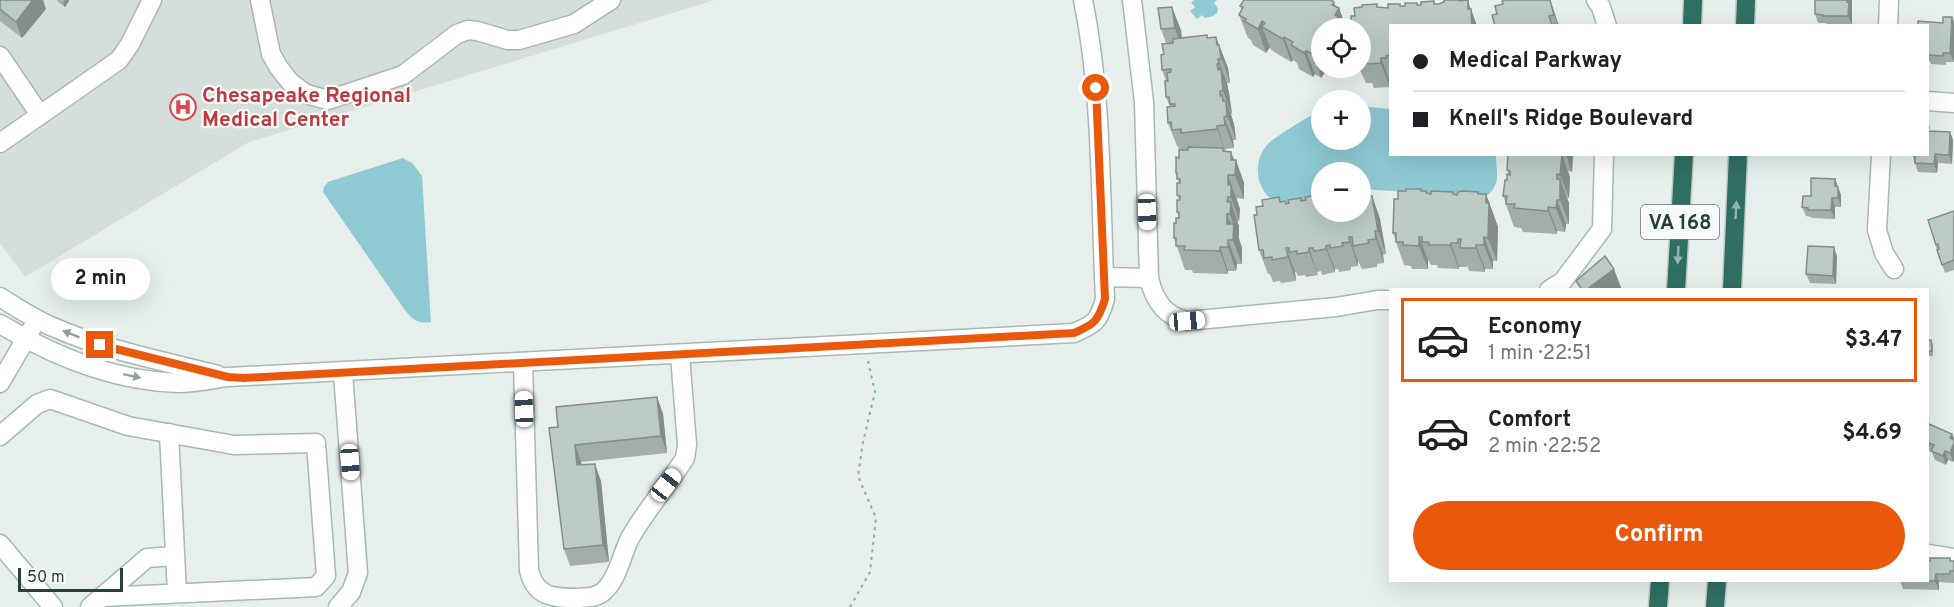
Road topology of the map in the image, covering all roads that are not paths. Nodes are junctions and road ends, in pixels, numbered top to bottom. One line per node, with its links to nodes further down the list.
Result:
1 (152, 0): 17 (street)
2 (260, 0): 3 (street)
3 (611, 0)
4 (1083, 0): 24 (street)
5 (1132, 0): 25 (street)
6 (1596, 0): 10 (street)
7 (1693, 0): 11 (highway)
8 (1746, 0): 12 (highway)
9 (1889, 0): 13 (street)
10 (1606, 24)
11 (1692, 24)
12 (1745, 24)
13 (1888, 24)
14 (0, 56): 17 (street)
15 (1929, 101): 16 (street)
16 (1954, 103)
17 (40, 115): 18 (street)
18 (0, 143)
19 (1604, 156): 26 (street)
20 (1684, 156): 27 (highway, VA 168, one-way to 27)
21 (1738, 156): 28 (highway, VA 168, one-way to 21)
22 (1881, 156): 23 (street)
23 (1894, 268)
24 (1104, 278): 25 (street); 34 (street)
25 (1149, 278): 30 (street)
26 (1552, 288)
27 (1676, 288)
28 (1732, 288)
29 (0, 297): 31 (street)
30 (1389, 300)
31 (37, 319): 33 (street); 37 (street, one-way to 31)
32 (0, 324): 33 (street)
33 (26, 339): 37 (street, one-way to 37); 38 (street)
34 (680, 355): 35 (street); 35 (street)
35 (523, 363): 36 (street)
36 (343, 373): 37 (street); 50 (street)
37 (228, 377)
38 (0, 383)
39 (169, 433): 40 (street); 43 (street); 47 (street)
40 (0, 436)
41 (0, 544): 49 (street)
42 (1929, 554): 44 (street)
43 (174, 556): 47 (street); 48 (street)
44 (1954, 558)
45 (1660, 582): 51 (highway)
46 (1717, 582): 52 (highway)
47 (177, 593): 48 (street)
48 (96, 602)
49 (53, 607)
50 (338, 607)
51 (1658, 607)
52 (1715, 607)

